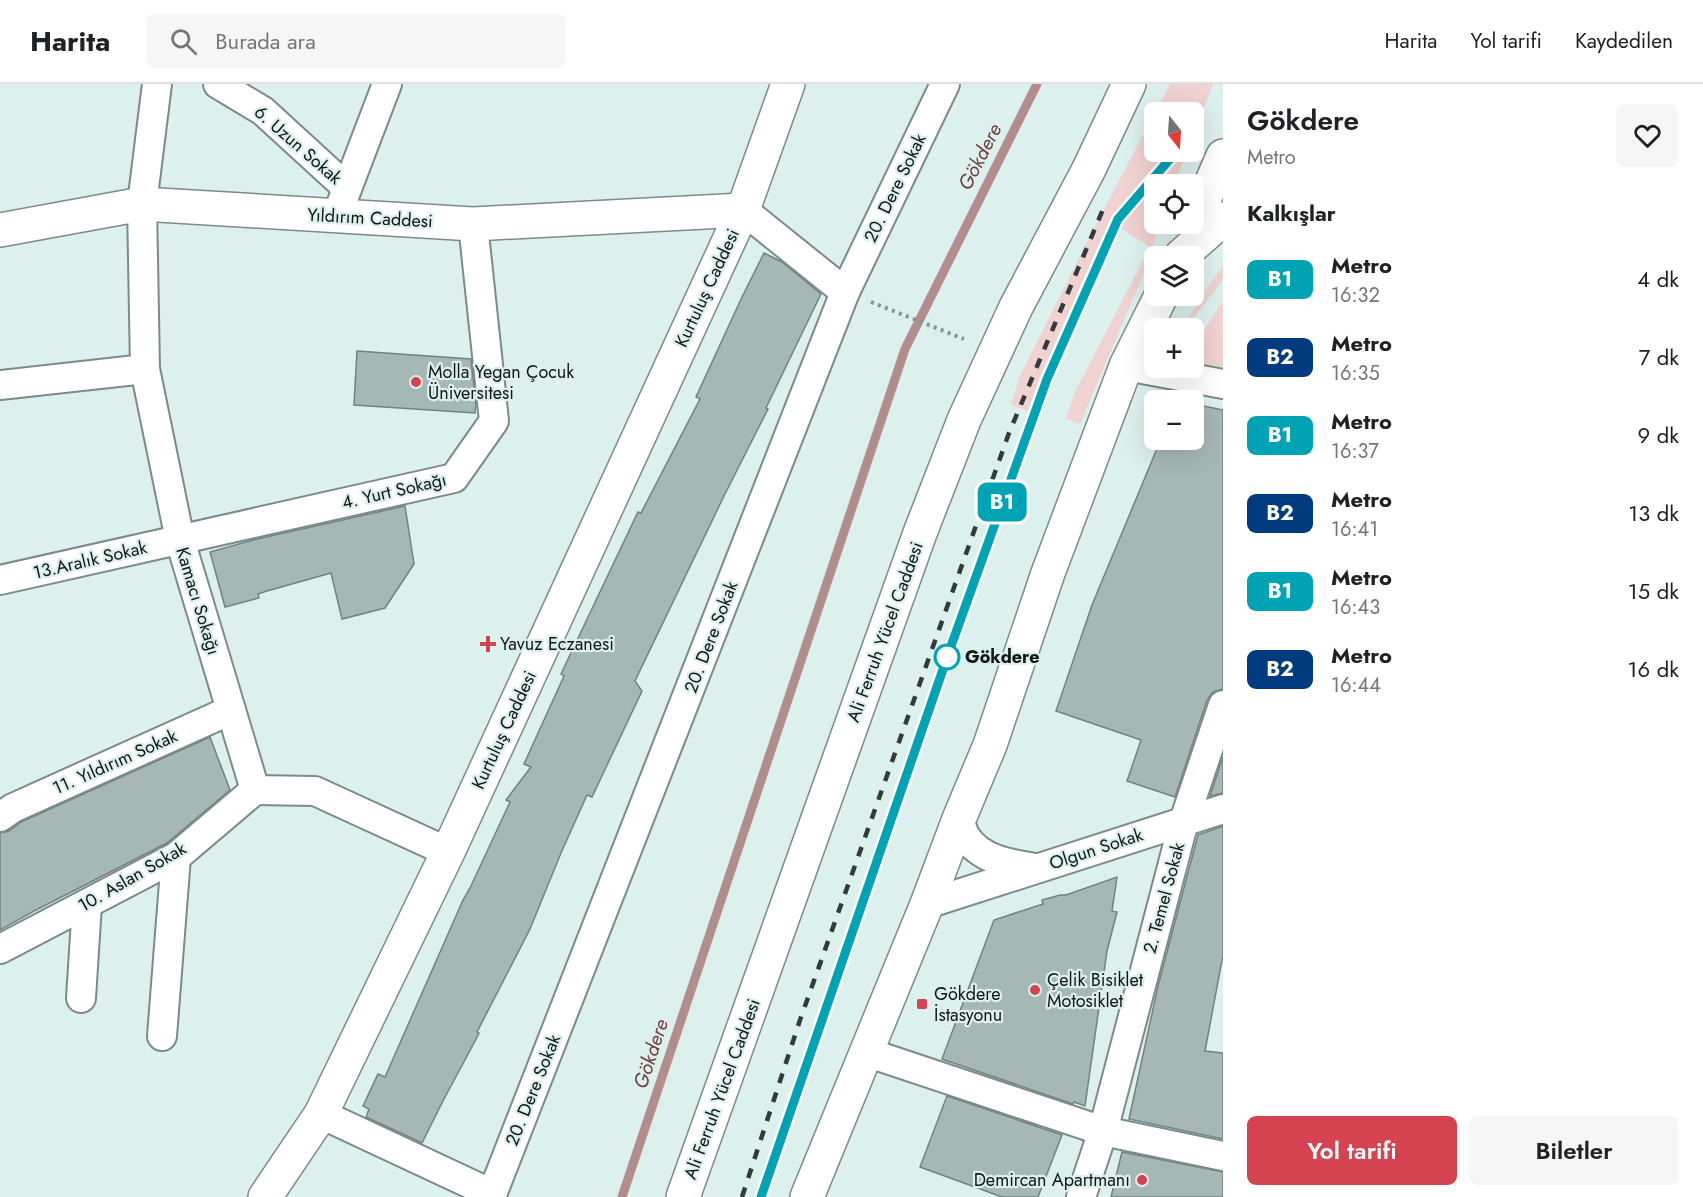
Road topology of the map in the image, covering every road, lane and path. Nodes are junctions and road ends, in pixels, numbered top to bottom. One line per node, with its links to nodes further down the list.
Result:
1 (157, 84): 10 (street, Kamacı Sokağı)
2 (218, 84): 9 (street, 6. Uzun Sokak)
3 (387, 84): 9 (street)
4 (788, 84): 11 (main road, Kurtuluş Caddesi)
5 (945, 84): 16 (street, 20. Dere Sokak)
6 (1129, 84): 47 (main road, Ali Ferruh Yücel Caddesi)
7 (1223, 156): 8 (main road)
8 (1204, 200)
9 (342, 202): 10 (main road, Yıldırım Caddesi); 13 (main road, Yıldırım Caddesi)
10 (142, 204): 14 (main road, Yıldırım Caddesi); 21 (street, Kamacı Sokağı)
11 (743, 210): 13 (main road, Yıldırım Caddesi); 16 (street); 33 (main road, Kurtuluş Caddesi)
12 (1223, 219): 15 (main road)
13 (473, 224): 24 (street, 4. Yurt Sokağı)
14 (0, 230)
15 (1192, 246)
16 (845, 292): 45 (street, 20. Dere Sokak)
17 (882, 306): 19 (path)
18 (1156, 306): 20 (main road)
19 (964, 339)
20 (1126, 366): 22 (street); 31 (main road)
21 (145, 369): 23 (street); 24 (street, Kamacı Sokağı)
22 (1223, 384)
23 (0, 386)
24 (180, 540): 25 (street, 13.Aralık Sokak); 27 (street, Kamacı Sokağı)
25 (0, 580)
26 (1223, 705): 32 (street, 2. Temel Sokak)
27 (231, 710): 28 (street, Kamacı Sokağı); 30 (street, 11. Yıldırım Sokak)
28 (255, 790): 33 (street); 34 (street, 10. Aslan Sokak)
29 (1223, 809): 32 (street, Olgun Sokak)
30 (0, 817)
31 (959, 819): 35 (street, Olgun Sokak); 37 (main road)
32 (1184, 821): 35 (street, Olgun Sokak); 43 (street, 2. Temel Sokak)
33 (448, 852): 42 (main road, Kurtuluş Caddesi)
34 (176, 857): 36 (street, 10. Aslan Sokak); 40 (street)
35 (1037, 868): 37 (street, Olgun Sokak)
36 (87, 904): 38 (street, 10. Aslan Sokak); 39 (street)
37 (927, 904): 41 (main road)
38 (0, 949)
39 (81, 998)
40 (162, 1036)
41 (866, 1052): 43 (street); 48 (main road)
42 (321, 1114): 45 (street); 46 (main road, Kurtuluş Caddesi)
43 (1103, 1131): 44 (street); 49 (street, 2. Temel Sokak)
44 (1223, 1156)
45 (491, 1195)
46 (265, 1197)
47 (683, 1197)
48 (807, 1197)
49 (1081, 1197)

